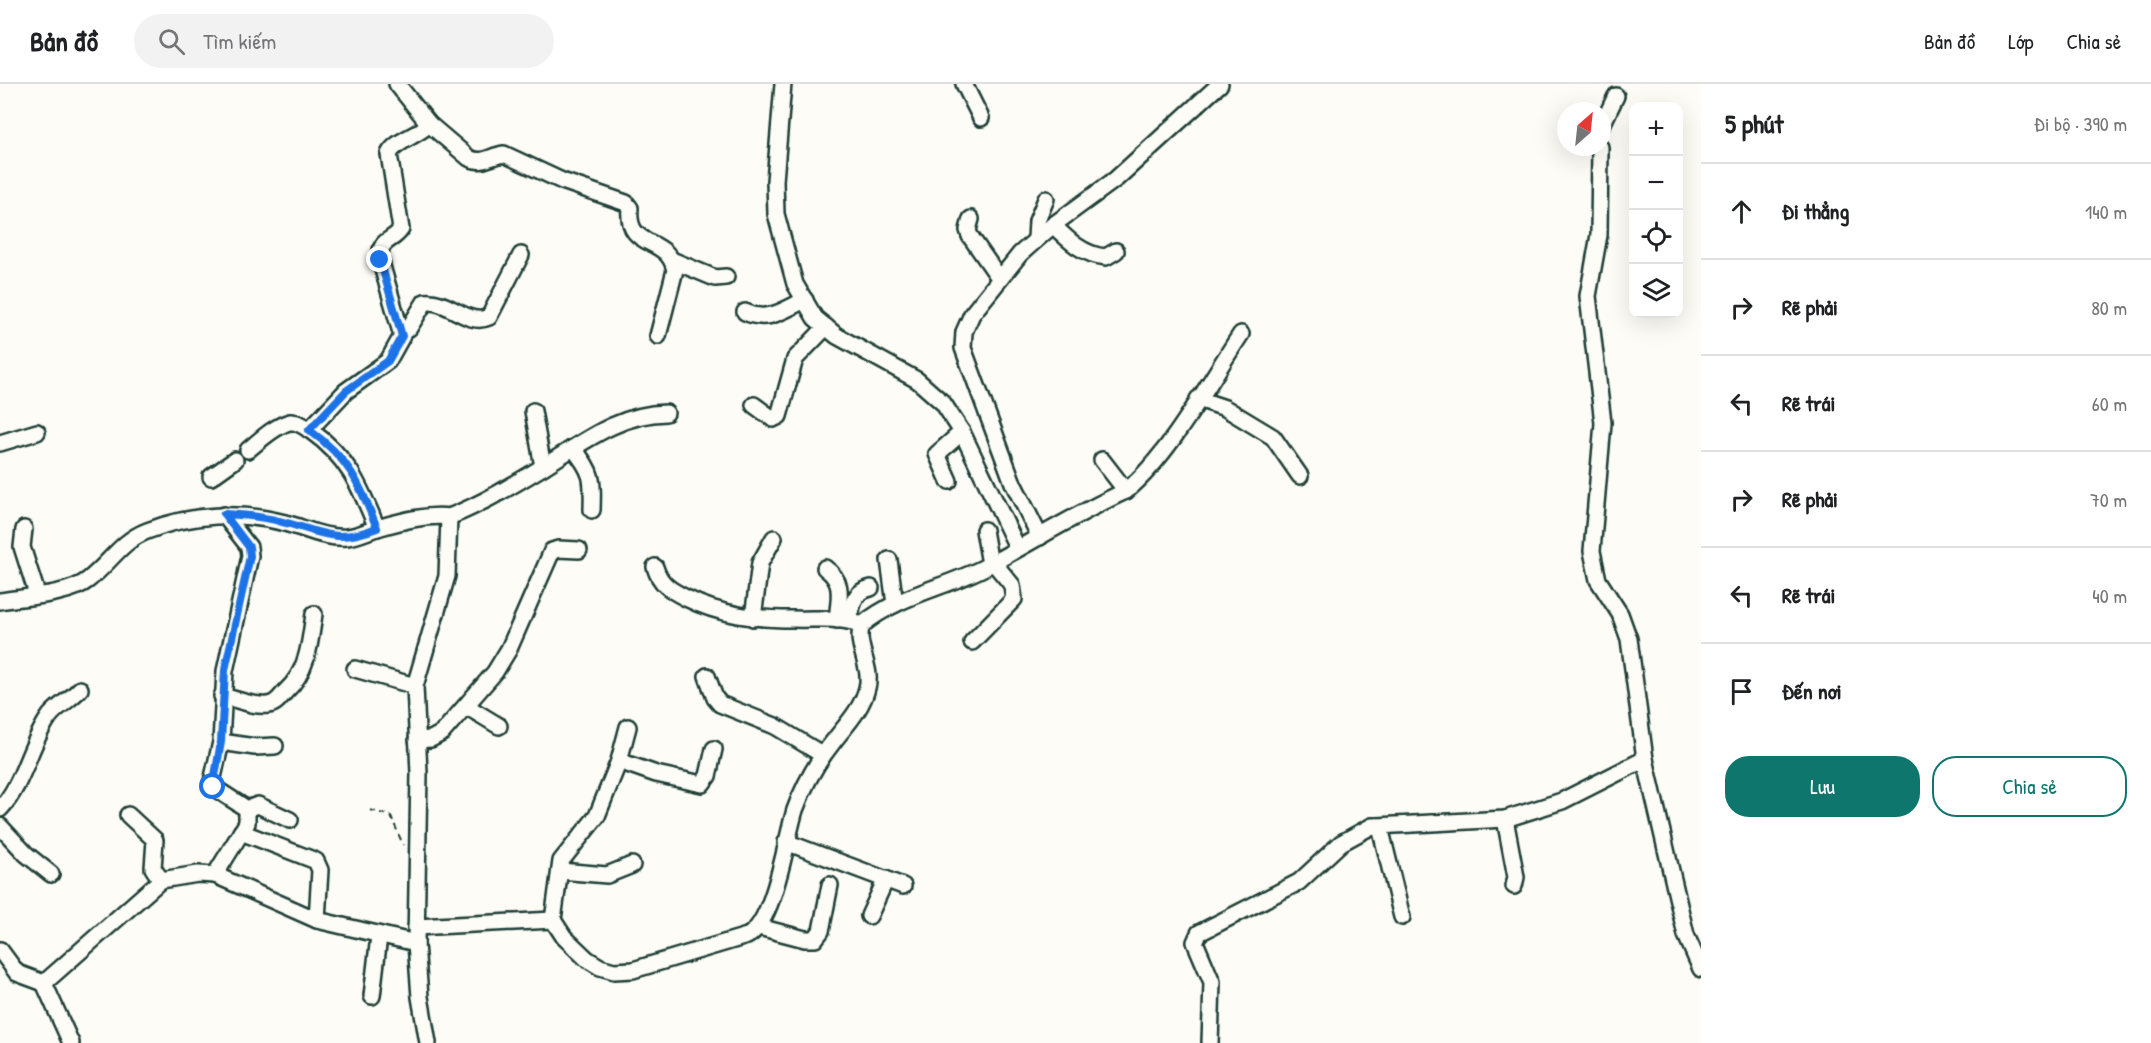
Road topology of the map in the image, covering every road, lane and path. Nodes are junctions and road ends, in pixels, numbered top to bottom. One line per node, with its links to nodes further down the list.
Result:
1 (396, 84): 8 (street)
2 (783, 84): 19 (street)
3 (964, 84): 7 (street)
4 (1216, 86): 12 (street)
5 (1616, 96): 6 (street)
6 (1611, 107)
7 (981, 118)
8 (429, 124): 16 (street); 22 (street)
9 (1600, 156): 76 (street)
10 (1046, 200): 13 (street)
11 (971, 219): 18 (street)
12 (1053, 225): 13 (street); 14 (street)
13 (1036, 239): 18 (street)
14 (1116, 251)
15 (521, 255): 22 (street)
16 (674, 261): 17 (street); 24 (street)
17 (726, 277)
18 (1000, 279): 49 (street)
19 (805, 300): 20 (street); 21 (street)
20 (745, 312)
21 (825, 327): 26 (street); 31 (street)
22 (406, 328): 29 (street)
23 (1241, 334): 25 (street)
24 (658, 336)
25 (1198, 399): 38 (street); 41 (street)
26 (754, 405)
27 (533, 411): 37 (street)
28 (666, 413): 33 (street)
29 (309, 430): 34 (street); 45 (street)
30 (37, 432): 32 (street)
31 (962, 432): 40 (street); 49 (street)
32 (0, 443)
33 (573, 448): 37 (street); 42 (street)
34 (248, 450)
35 (235, 460): 39 (street)
36 (1102, 460): 41 (street)
37 (543, 467): 44 (street)
38 (1300, 476)
39 (211, 477)
40 (949, 481)
41 (1126, 490): 49 (street)
42 (592, 510)
43 (224, 514): 45 (street); 56 (street); 67 (street)
44 (449, 517): 45 (street); 65 (street)
45 (377, 528)
46 (24, 529): 56 (street)
47 (984, 530): 52 (street)
48 (774, 538): 60 (street)
49 (1030, 541): 52 (street)
50 (579, 550): 68 (street)
51 (889, 560): 58 (street)
52 (992, 563): 58 (street); 62 (street)
53 (655, 567): 60 (street)
54 (825, 568): 61 (street)
55 (871, 588): 61 (street)
56 (37, 594): 57 (street)
57 (0, 601)
58 (895, 604): 61 (street)
59 (314, 614): 67 (street)
60 (753, 618): 61 (street)
61 (849, 622): 75 (street)
62 (972, 642)
63 (355, 669): 65 (street)
64 (707, 676): 75 (street)
65 (415, 686): 71 (street)
66 (80, 689): 78 (street)
67 (222, 696): 72 (street)
68 (466, 706): 69 (street); 71 (street)
69 (499, 726)
70 (628, 727): 77 (street)
71 (417, 740): 102 (street)
72 (221, 742): 73 (street); 79 (street)
73 (275, 746)
74 (714, 749): 77 (street)
75 (823, 755): 87 (street)
76 (1645, 759): 82 (street); 107 (street)
77 (619, 761): 90 (street)
78 (1, 805)
79 (247, 809): 83 (street); 86 (street)
80 (370, 810): 88 (path)
81 (128, 815): 94 (street)
82 (1505, 819): 85 (street); 97 (street)
83 (290, 820)
84 (0, 826): 91 (street)
85 (1377, 826): 99 (street); 113 (street)
86 (241, 832): 92 (street); 100 (street)
87 (786, 842): 93 (street); 103 (street)
88 (403, 847)
89 (632, 865): 90 (street)
90 (560, 871): 101 (street)
91 (51, 874)
92 (215, 875): 94 (street); 100 (street)
93 (886, 879): 96 (street); 98 (street)
94 (160, 880): 109 (street)
95 (830, 885): 103 (street)
96 (903, 886)
97 (1514, 886)
98 (869, 916)
99 (1402, 917)
100 (317, 920): 104 (street)
101 (554, 920): 102 (street); 103 (street)
102 (416, 927): 105 (street)
103 (759, 927)
104 (379, 936): 105 (street); 110 (street)
105 (416, 943): 112 (street)
106 (0, 950): 108 (street)
107 (1701, 969)
108 (5, 970): 109 (street)
109 (44, 983): 111 (street)
110 (372, 996)
111 (71, 1043)
112 (428, 1043)
113 (1210, 1043)

